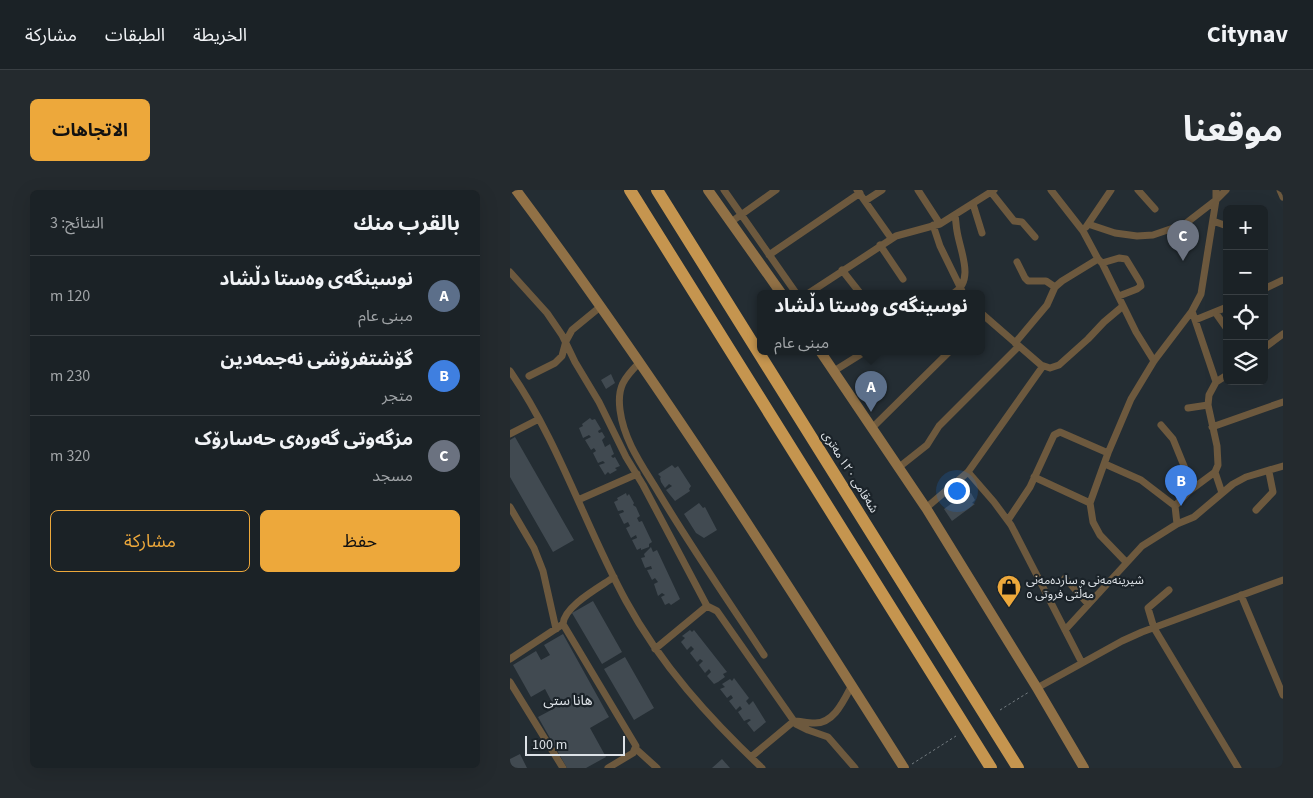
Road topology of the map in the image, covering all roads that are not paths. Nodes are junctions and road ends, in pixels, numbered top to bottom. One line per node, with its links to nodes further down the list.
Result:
1 (516, 190): 49 (street)
2 (630, 190): 129 (highway)
3 (657, 190): 60 (highway, شەقامی ١٢٠ مەتری)
4 (708, 190): 23 (street)
5 (724, 190): 20 (street)
6 (776, 190): 20 (street)
7 (882, 190): 17 (street)
8 (918, 190): 24 (street)
9 (1052, 190): 27 (street)
10 (1111, 190): 25 (street)
11 (1138, 190): 19 (street)
12 (1210, 190): 16 (street)
13 (1226, 190): 16 (street)
14 (993, 191): 18 (street); 29 (street)
15 (858, 192): 17 (street); 32 (street)
16 (1216, 195): 22 (street); 25 (street)
17 (865, 201): 30 (street)
18 (973, 204): 21 (street); 28 (street)
19 (1155, 209)
20 (741, 215): 23 (street); 32 (street)
21 (956, 216): 24 (street); 46 (street)
22 (1213, 221): 26 (street); 51 (street)
23 (731, 222): 41 (street)
24 (937, 224): 30 (street); 45 (street)
25 (1088, 224): 27 (street)
26 (1223, 225)
27 (1083, 231): 33 (street)
28 (982, 233)
29 (1035, 237)
30 (892, 238): 31 (street)
31 (880, 245): 35 (street); 37 (street)
32 (769, 255): 42 (street)
33 (1100, 261): 39 (street); 47 (street); 47 (street)
34 (1017, 262): 39 (street)
35 (842, 270): 43 (street); 44 (street)
36 (510, 272): 57 (street)
37 (903, 279)
38 (1283, 280): 40 (street)
39 (1055, 287): 58 (street)
40 (1268, 287)
41 (779, 290)
42 (794, 290)
43 (813, 290)
44 (858, 290)
45 (958, 290)
46 (960, 290)
47 (1119, 296): 48 (street)
48 (1123, 306): 65 (street); 67 (street)
49 (600, 307): 57 (street); 66 (street)
50 (1223, 309): 52 (street)
51 (1192, 311): 54 (street); 65 (street)
52 (1215, 312): 54 (street); 55 (street)
53 (985, 317): 58 (street)
54 (1195, 320): 72 (street)
55 (1223, 324)
56 (1283, 334): 59 (street)
57 (566, 341): 70 (street); 88 (street)
58 (1017, 345): 67 (street); 84 (street)
59 (1268, 345)
60 (757, 350)
61 (760, 355): 130 (highway, شەقامی ١٢٠ مەتری)
62 (823, 355): 69 (street)
63 (860, 355): 69 (street)
64 (946, 355): 79 (street)
65 (1154, 361): 81 (street)
66 (639, 363): 113 (street); 117 (street)
67 (1043, 366): 85 (street)
68 (510, 371): 76 (street)
69 (834, 371): 79 (street)
70 (529, 376)
71 (1223, 377): 72 (street)
72 (1216, 382): 74 (street)
73 (1283, 402): 78 (street)
74 (1208, 405): 75 (street); 78 (street)
75 (1188, 408)
76 (539, 419): 80 (street); 92 (street)
77 (1162, 425): 90 (street)
78 (1212, 427): 86 (street)
79 (872, 428): 84 (street)
80 (510, 434)
81 (1108, 453): 82 (street); 89 (street)
82 (1106, 464): 93 (street); 94 (street)
83 (1283, 466): 87 (street)
84 (898, 468): 96 (street)
85 (968, 472): 96 (street); 98 (street)
86 (1216, 472): 90 (street); 91 (street)
87 (1269, 472): 91 (street); 97 (street)
88 (637, 474): 92 (street); 107 (street)
89 (1034, 477): 93 (street); 98 (street)
90 (1193, 488): 94 (street)
91 (1222, 493): 99 (street)
92 (578, 500): 101 (street)
93 (1090, 503): 100 (street)
94 (1175, 506): 99 (street)
95 (510, 507): 110 (street)
96 (926, 508): 118 (street)
97 (1256, 510)
98 (1008, 520): 111 (street)
99 (1177, 524): 100 (street)
100 (1126, 562): 106 (street)
101 (614, 577): 108 (street); 112 (street)
102 (1065, 578): 106 (street)
103 (1283, 580): 105 (street)
104 (1169, 590): 109 (street)
105 (1241, 595): 109 (street); 119 (street)
106 (1088, 604): 111 (street)
107 (707, 606): 112 (street); 120 (street)
108 (563, 624): 110 (street); 121 (street)
109 (1154, 628): 115 (street); 132 (street)
110 (556, 629): 114 (street)
111 (1065, 630): 115 (street)
112 (656, 648): 122 (street)
113 (764, 656)
114 (510, 659)
115 (1082, 663): 118 (street)
116 (510, 682): 124 (street)
117 (852, 686): 120 (street); 123 (street)
118 (1036, 688): 131 (street)
119 (1283, 695)
120 (794, 720): 122 (street); 128 (street)
121 (636, 749): 125 (street); 126 (street)
122 (751, 757): 127 (street)
123 (907, 766)
124 (563, 768)
125 (608, 768)
126 (657, 768)
127 (762, 768)
128 (855, 768)
129 (991, 768)
130 (1018, 768)
131 (1084, 768)
132 (1238, 768)

